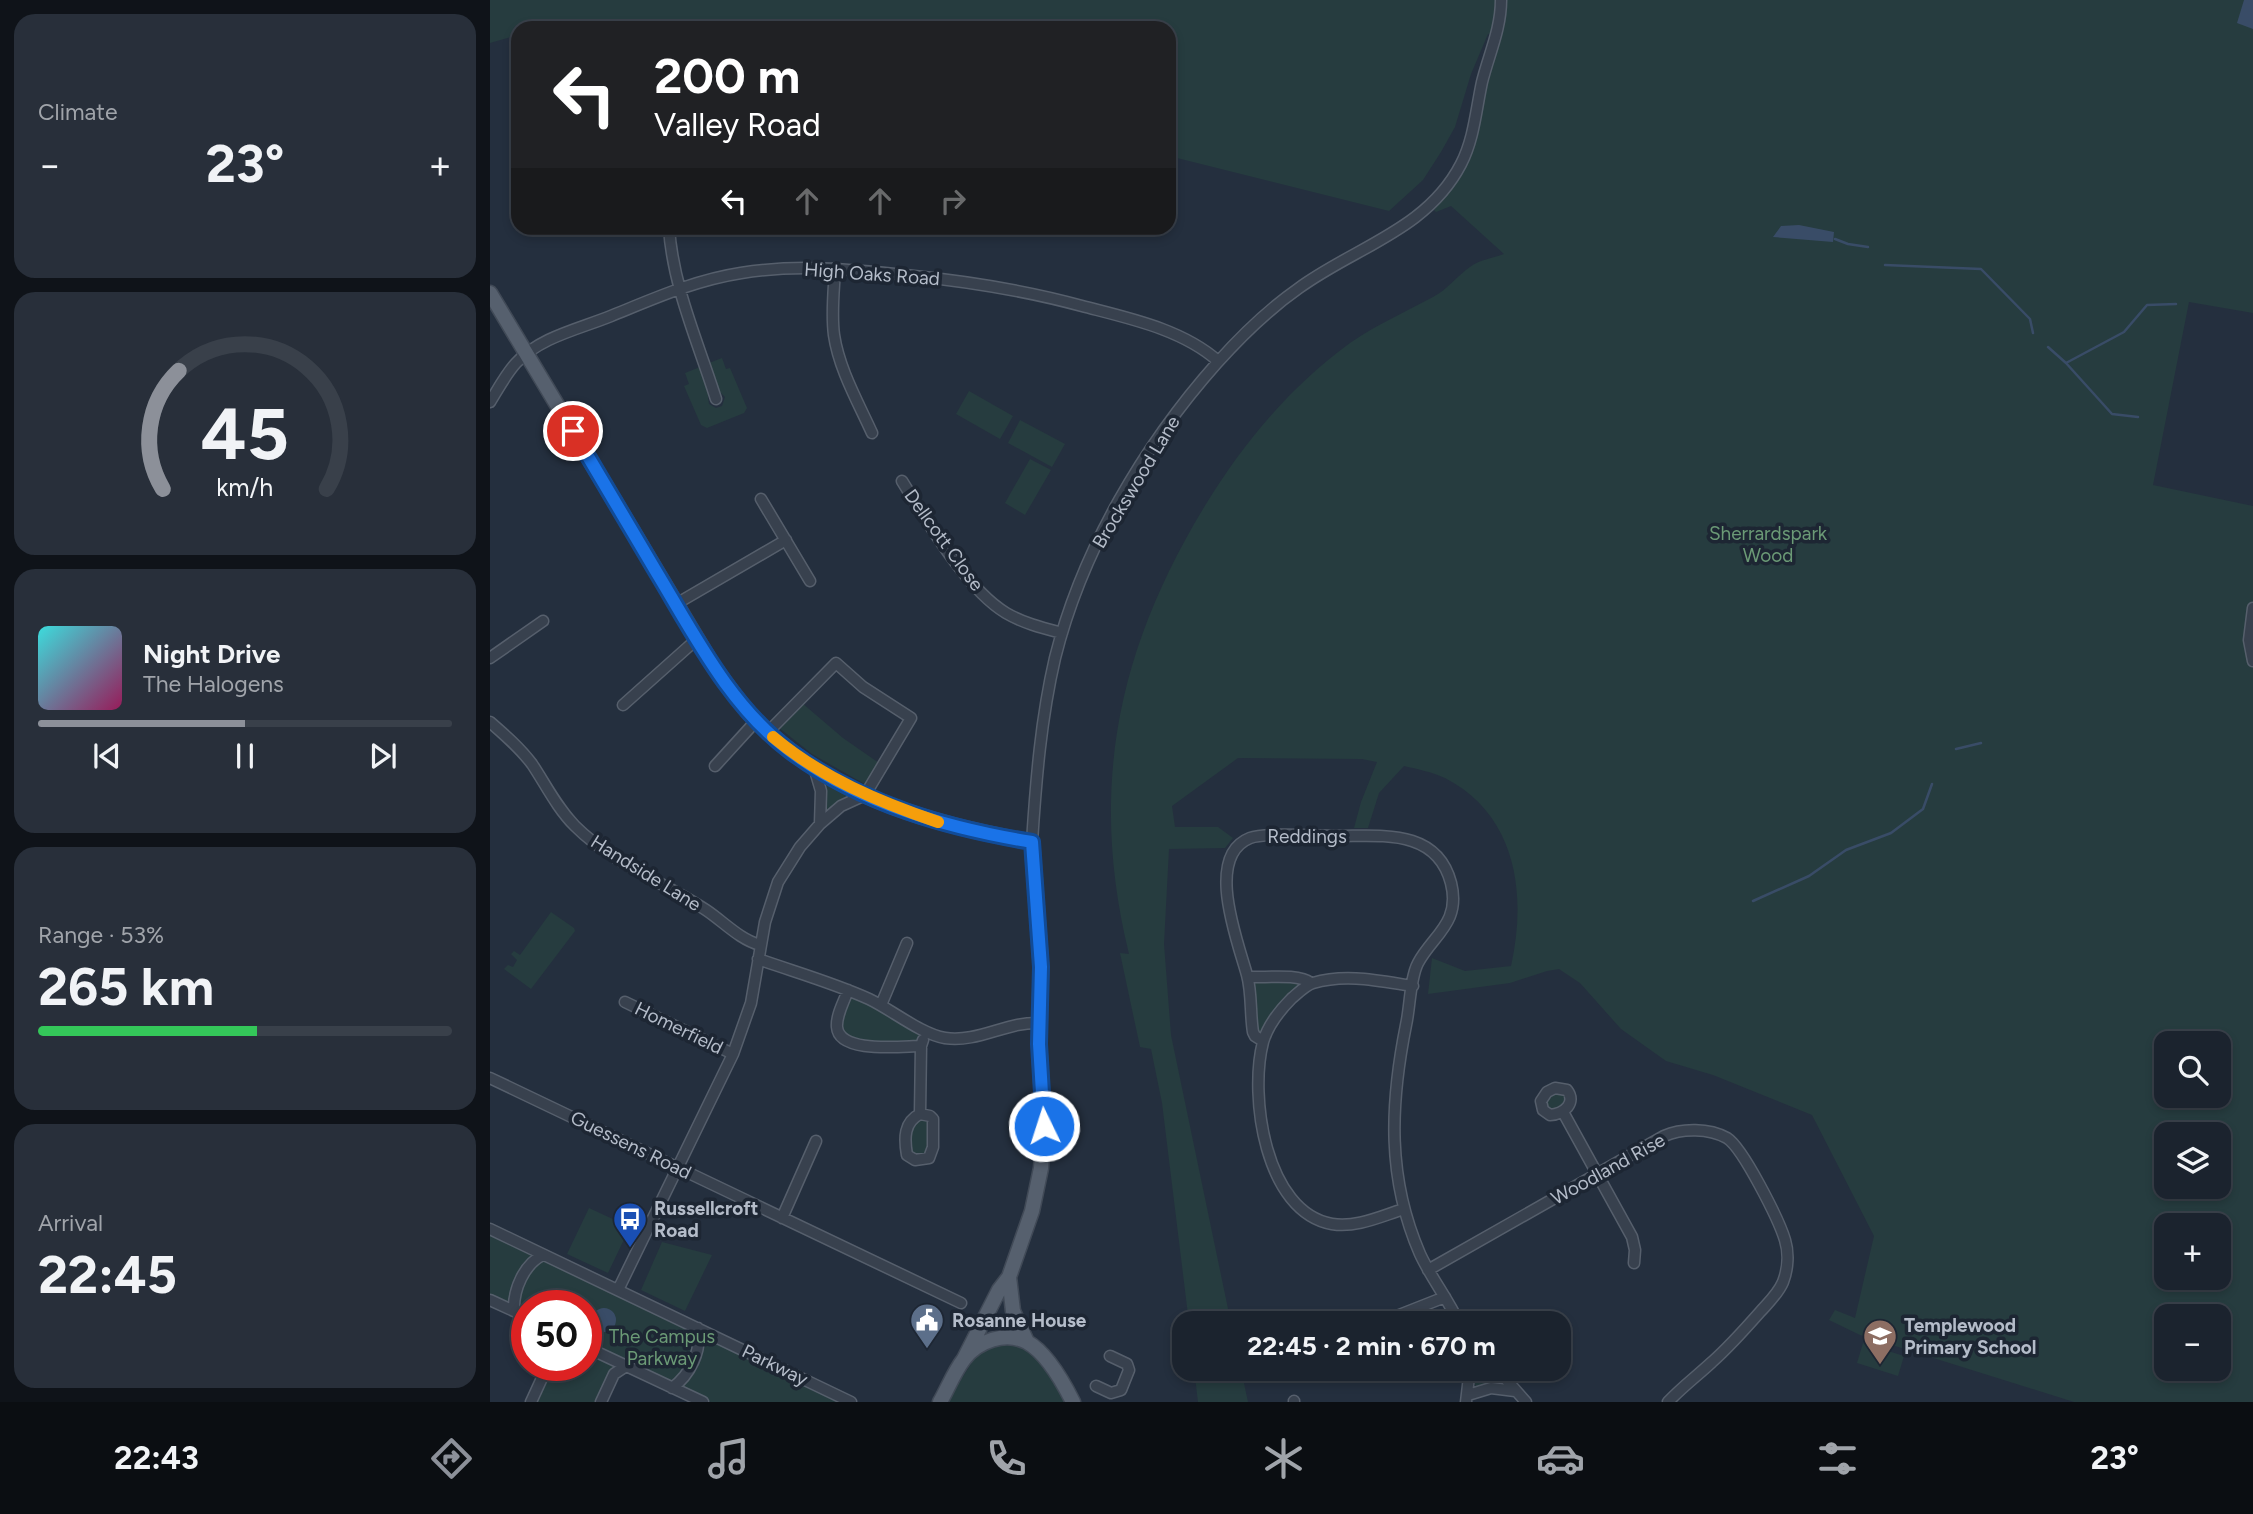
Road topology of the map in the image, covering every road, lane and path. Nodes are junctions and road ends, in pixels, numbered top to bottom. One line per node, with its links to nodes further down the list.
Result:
1 (1501, 0): 7 (street, Brockswood Lane)
2 (670, 235): 4 (street)
3 (835, 268): 4 (street, High Oaks Road); 7 (street, High Oaks Road); 10 (street)
4 (679, 288): 6 (street, High Oaks Road); 8 (street)
5 (490, 293): 6 (main road)
6 (527, 353): 9 (street); 15 (main road)
7 (1218, 361): 18 (street, Brockswood Lane)
8 (716, 399)
9 (490, 402)
10 (872, 433)
11 (902, 481): 18 (street, Dellcott Close)
12 (761, 499): 13 (street)
13 (786, 540): 14 (street); 15 (street)
14 (810, 581)
15 (676, 604): 19 (main road)
16 (2253, 608): 21 (street)
17 (543, 621): 20 (street)
18 (1062, 633): 30 (street, Brockswood Lane)
19 (697, 639): 22 (street); 23 (main road)
20 (490, 658)
21 (2253, 661)
22 (623, 705)
23 (756, 721): 25 (main road); 26 (street)
24 (490, 722): 32 (street, Handside Lane)
25 (768, 732): 27 (main road); 28 (street)
26 (715, 766)
27 (814, 767): 28 (main road); 29 (street)
28 (866, 795): 29 (street); 30 (main road)
29 (820, 824): 32 (street)
30 (1032, 842): 40 (main road)
31 (907, 943): 39 (street)
32 (760, 945): 33 (street)
33 (758, 959): 37 (street); 44 (street)
34 (1248, 977): 35 (street); 36 (street, Reddings); 42 (street, Reddings)
35 (1311, 983): 36 (street); 42 (street)
36 (1413, 986): 51 (street, Reddings)
37 (848, 990): 39 (street); 43 (street)
38 (625, 1002): 44 (street, Homerfield)
39 (881, 1005): 41 (street)
40 (1040, 1023): 41 (street); 57 (main road)
41 (928, 1032): 43 (street)
42 (1264, 1041): 51 (street)
43 (921, 1046): 47 (street)
44 (733, 1054): 49 (street)
45 (490, 1078): 49 (street, Guessens Road)
46 (1563, 1112): 50 (street)
47 (920, 1114)
48 (816, 1141): 52 (street)
49 (678, 1168): 52 (street, Guessens Road); 59 (street)
50 (1597, 1174): 55 (street); 56 (street, Woodland Rise); 85 (street, Woodland Rise)
51 (1404, 1209): 56 (street, Reddings)
52 (782, 1218): 62 (street, Guessens Road)
53 (490, 1229): 54 (street, Parkway)
54 (543, 1255): 58 (street); 59 (street, Parkway)
55 (1633, 1263)
56 (1428, 1270): 60 (street, Reddings)
57 (1009, 1277): 67 (main road); 70 (main road)
58 (516, 1290)
59 (618, 1290): 66 (street, Parkway)
60 (1445, 1297): 64 (street); 65 (street, Reddings)
61 (490, 1300): 63 (street)
62 (961, 1303)
63 (511, 1310)
64 (1409, 1311)
65 (1453, 1311)
66 (698, 1328): 75 (street); 81 (street, Parkway)
67 (1027, 1342): 70 (main road); 83 (main road)
68 (602, 1355): 71 (street)
69 (1110, 1356): 74 (street)
70 (964, 1359): 82 (main road)
71 (626, 1366): 75 (street); 79 (street)
72 (541, 1381): 78 (street)
73 (1507, 1381): 76 (street)
74 (1096, 1386)
75 (672, 1388): 80 (street)
76 (1515, 1391): 77 (street); 84 (street)
77 (1467, 1398)
78 (531, 1402)
79 (601, 1402)
80 (703, 1402)
81 (851, 1402)
82 (940, 1402)
83 (1073, 1402)
84 (1526, 1402)
85 (1668, 1402)

